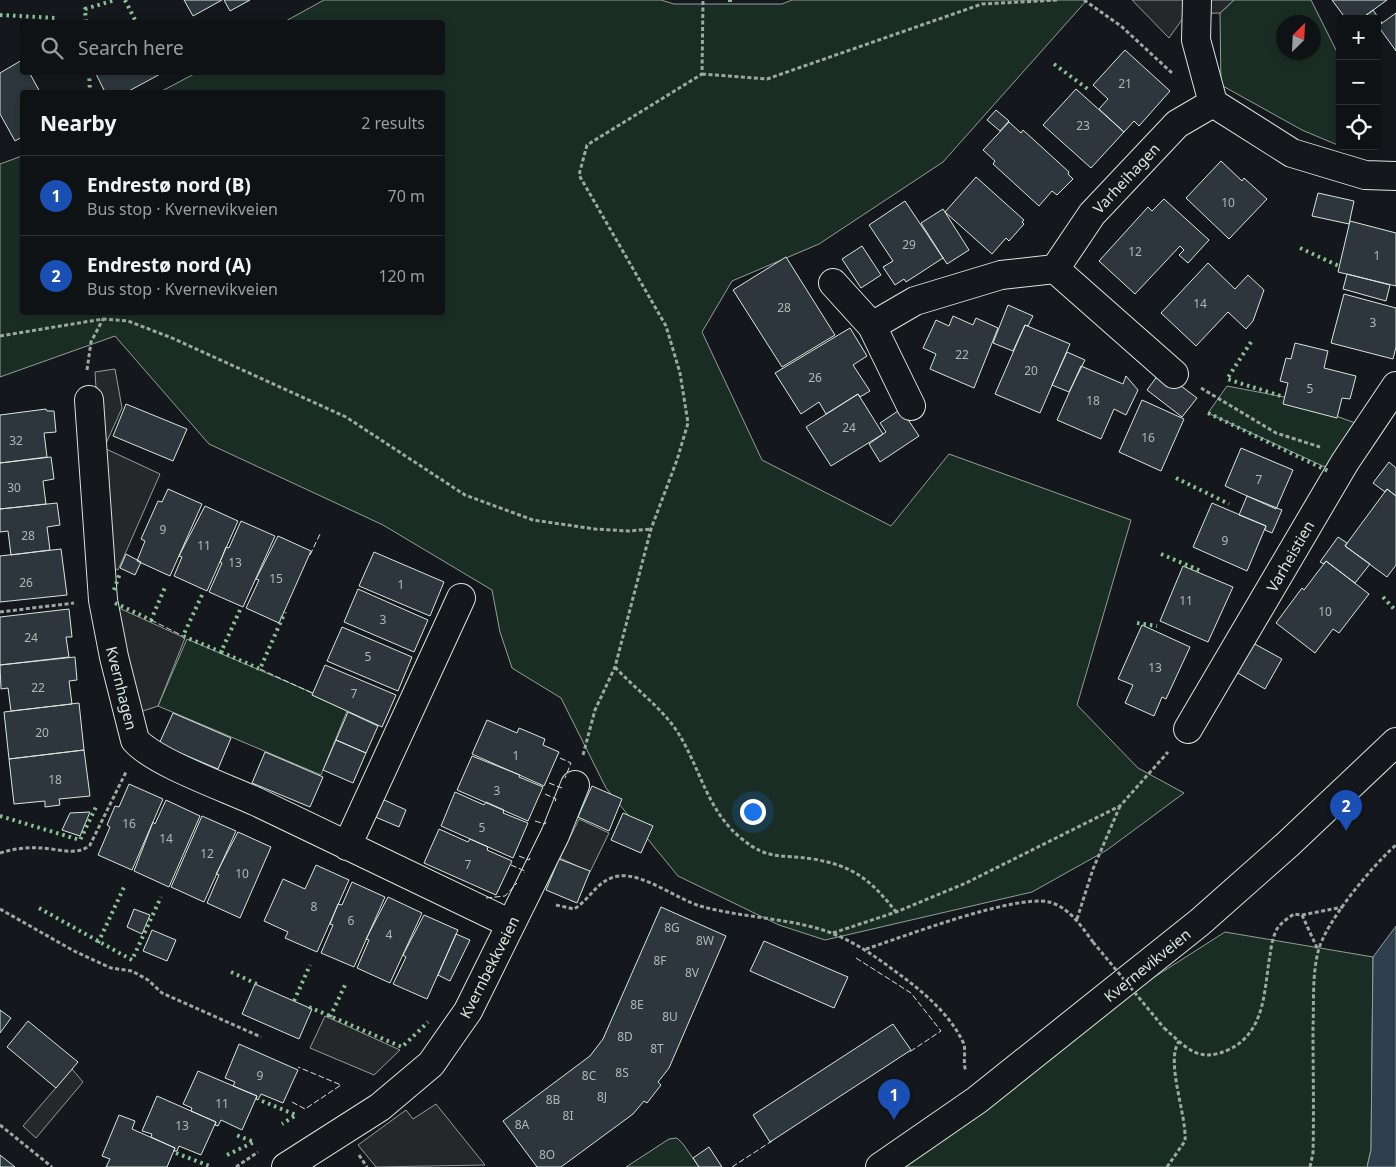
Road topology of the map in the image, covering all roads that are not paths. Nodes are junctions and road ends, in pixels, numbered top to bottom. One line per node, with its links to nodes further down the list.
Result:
1 (1197, 0): 2 (street)
2 (1212, 103): 3 (street); 4 (street, Varheihagen)
3 (1396, 176)
4 (1055, 269): 6 (street); 7 (street)
5 (833, 283): 6 (street)
6 (872, 326): 10 (street)
7 (1174, 374)
8 (1396, 386): 12 (street, Varheistien)
9 (89, 400): 15 (street, Kvernhagen)
10 (911, 406)
11 (461, 598): 15 (street)
12 (1188, 729)
13 (1396, 742): 18 (street, Kvernevikveien)
14 (575, 785): 16 (street, Kvernbekkveien)
15 (347, 846): 16 (street, Kvernhagen)
16 (511, 924): 17 (street, Kvernbekkveien)
17 (286, 1167)
18 (880, 1167)

